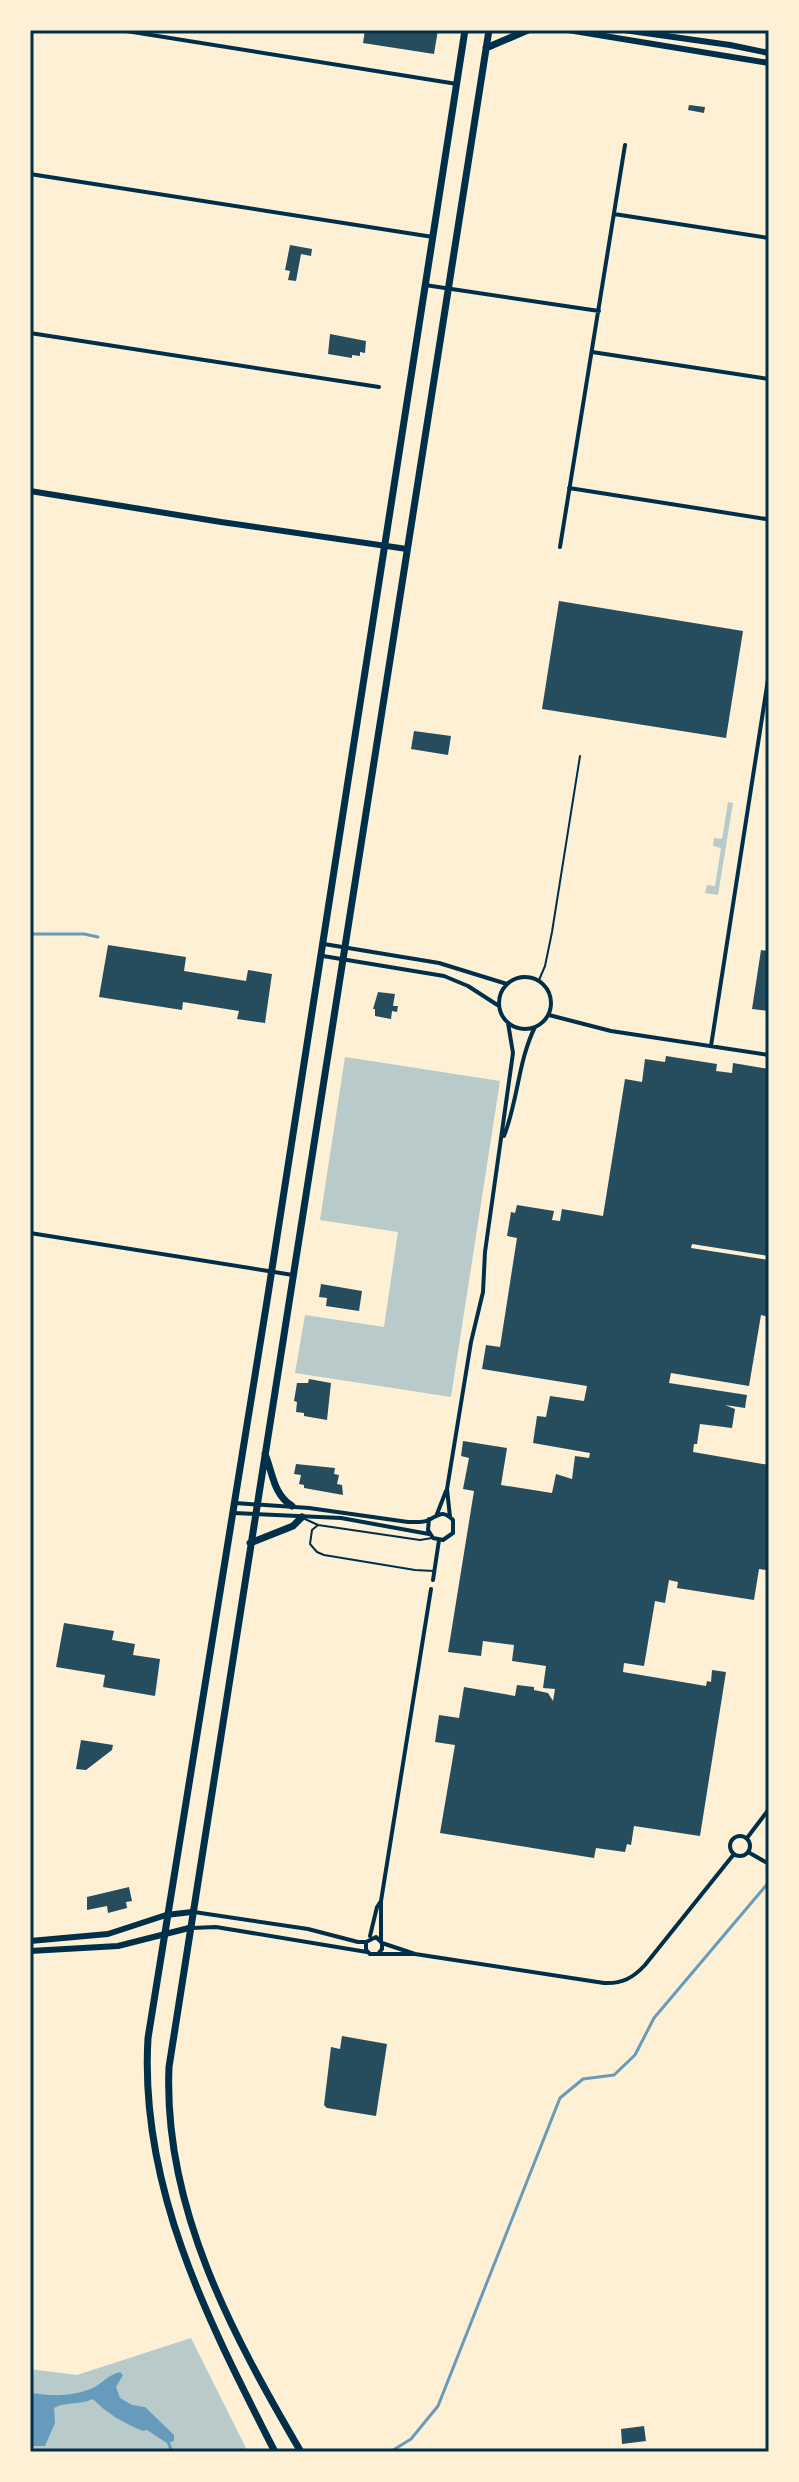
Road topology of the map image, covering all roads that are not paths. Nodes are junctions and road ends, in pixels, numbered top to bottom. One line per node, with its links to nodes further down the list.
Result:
1 (120, 30): 10 (street)
2 (465, 30): 10 (main road)
3 (489, 30): 7 (main road)
4 (528, 30): 7 (main road)
5 (568, 30): 9 (main road)
6 (624, 30): 8 (main road)
7 (486, 48): 17 (main road)
8 (769, 53)
9 (769, 63)
10 (457, 84): 14 (main road)
11 (625, 145): 13 (street)
12 (30, 174): 14 (street)
13 (614, 214): 15 (street); 18 (street)
14 (433, 237): 16 (main road)
15 (769, 238)
16 (425, 285): 17 (street); 26 (main road)
17 (449, 288): 18 (street); 28 (main road)
18 (599, 311): 20 (street)
19 (30, 333): 22 (street)
20 (592, 352): 21 (street); 23 (street)
21 (769, 379)
22 (379, 387)
23 (569, 488): 25 (street); 27 (street)
24 (30, 491): 26 (main road)
25 (766, 519)
26 (385, 545): 28 (main road); 31 (main road)
27 (560, 547)
28 (407, 549): 32 (main road)
29 (769, 673): 41 (street)
30 (580, 756): 35 (lane)
31 (321, 943): 32 (street); 33 (main road)
32 (345, 947): 34 (main road); 36 (street)
33 (320, 955): 34 (street); 45 (main road)
34 (344, 959): 37 (street); 46 (main road)
35 (539, 980): 36 (street); 38 (street)
36 (507, 984): 37 (street)
37 (499, 1006): 39 (street)
38 (549, 1015): 40 (street); 41 (street)
39 (508, 1023): 40 (street); 43 (street)
40 (535, 1027): 43 (street)
41 (711, 1046): 42 (street)
42 (769, 1055)
43 (502, 1141): 48 (street)
44 (30, 1233): 45 (street)
45 (272, 1271): 46 (street); 49 (main road)
46 (293, 1275): 47 (main road)
47 (264, 1452): 50 (main road); 51 (main road)
48 (447, 1489): 53 (street); 56 (street)
49 (233, 1503): 50 (street); 52 (main road)
50 (256, 1504): 51 (street); 54 (main road)
51 (292, 1506): 57 (street)
52 (231, 1513): 54 (street); 71 (main road)
53 (437, 1514): 56 (street); 57 (street)
54 (254, 1515): 55 (street); 60 (main road)
55 (302, 1517): 58 (lane); 59 (street); 60 (main road)
56 (450, 1517): 59 (street)
57 (429, 1519): 59 (street)
58 (318, 1525): 59 (lane); 61 (lane)
59 (434, 1538): 61 (street)
60 (250, 1543): 70 (main road)
61 (434, 1571): 62 (street)
62 (433, 1580)
63 (431, 1589): 69 (street)
64 (769, 1809): 65 (street)
65 (747, 1838): 66 (street); 67 (street)
66 (748, 1852): 67 (street); 68 (street)
67 (734, 1854): 80 (street)
68 (769, 1864)
69 (381, 1901): 74 (street); 76 (street)
70 (192, 1912): 71 (main road); 72 (main road); 74 (street)
71 (166, 1915): 73 (main road); 75 (main road)
72 (189, 1928): 73 (main road); 78 (street); 82 (main road)
73 (163, 1935): 77 (main road); 81 (main road)
74 (368, 1940): 76 (street); 78 (street)
75 (30, 1941)
76 (382, 1942): 79 (street); 80 (street)
77 (30, 1951)
78 (367, 1952): 79 (street)
79 (378, 1954): 80 (street)
80 (415, 1954)
81 (275, 2452)
82 (301, 2452)

